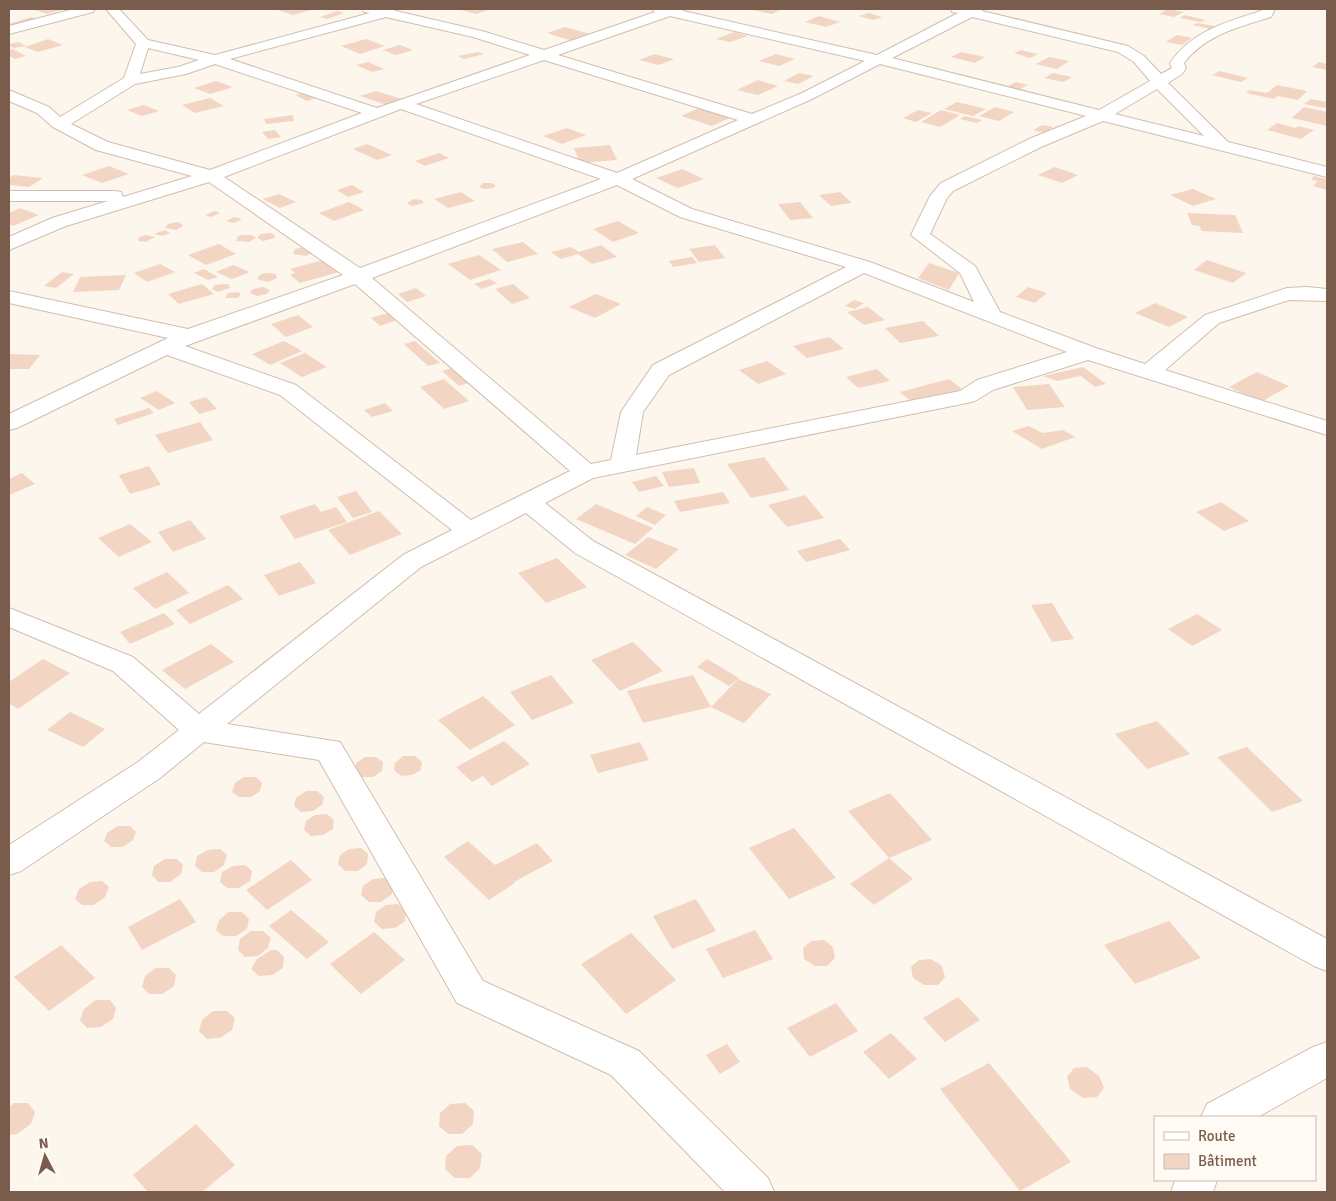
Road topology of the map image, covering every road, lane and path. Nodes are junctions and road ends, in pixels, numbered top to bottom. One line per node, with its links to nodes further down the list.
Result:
1 (88, 9): 9 (street)
2 (112, 9): 10 (street)
3 (369, 9): 7 (street)
4 (1241, 9): 8 (street)
5 (667, 10): 11 (street); 13 (street)
6 (968, 10): 13 (street); 15 (street)
7 (391, 11): 11 (street); 12 (street)
8 (1268, 11): 15 (street)
9 (9, 30)
10 (143, 43): 12 (street); 14 (street)
11 (546, 54): 17 (street); 20 (street)
12 (215, 59): 14 (street); 18 (street)
13 (877, 59): 19 (street); 20 (street)
14 (131, 80): 21 (street)
15 (1159, 81): 19 (street); 22 (street)
16 (9, 95): 21 (street)
17 (401, 104): 18 (street); 25 (street)
18 (377, 113): 24 (street)
19 (1100, 116): 22 (street); 33 (street)
20 (754, 120): 25 (street)
21 (59, 124): 24 (street)
22 (1223, 146): 23 (street)
23 (1327, 172)
24 (211, 176): 27 (street); 30 (street)
25 (618, 179): 29 (street); 30 (street)
26 (9, 196): 27 (street)
27 (143, 197): 28 (street)
28 (9, 244)
29 (864, 266): 33 (street); 40 (street)
30 (358, 276): 34 (street); 41 (street)
31 (1327, 295): 37 (street)
32 (9, 297): 34 (street)
33 (992, 316): 36 (street)
34 (189, 336): 35 (street)
35 (166, 347): 38 (street); 43 (street)
36 (1088, 353): 37 (street); 40 (street)
37 (1149, 372): 39 (street)
38 (9, 423)
39 (1327, 428)
40 (622, 465): 41 (street)
41 (586, 472): 42 (street)
42 (528, 502): 43 (street); 47 (street)
43 (470, 532): 45 (street)
44 (9, 617): 45 (street)
45 (199, 731): 46 (street); 50 (street)
46 (9, 862)
47 (1327, 956)
48 (1327, 1059): 49 (street)
49 (1223, 1116)
50 (753, 1192)

